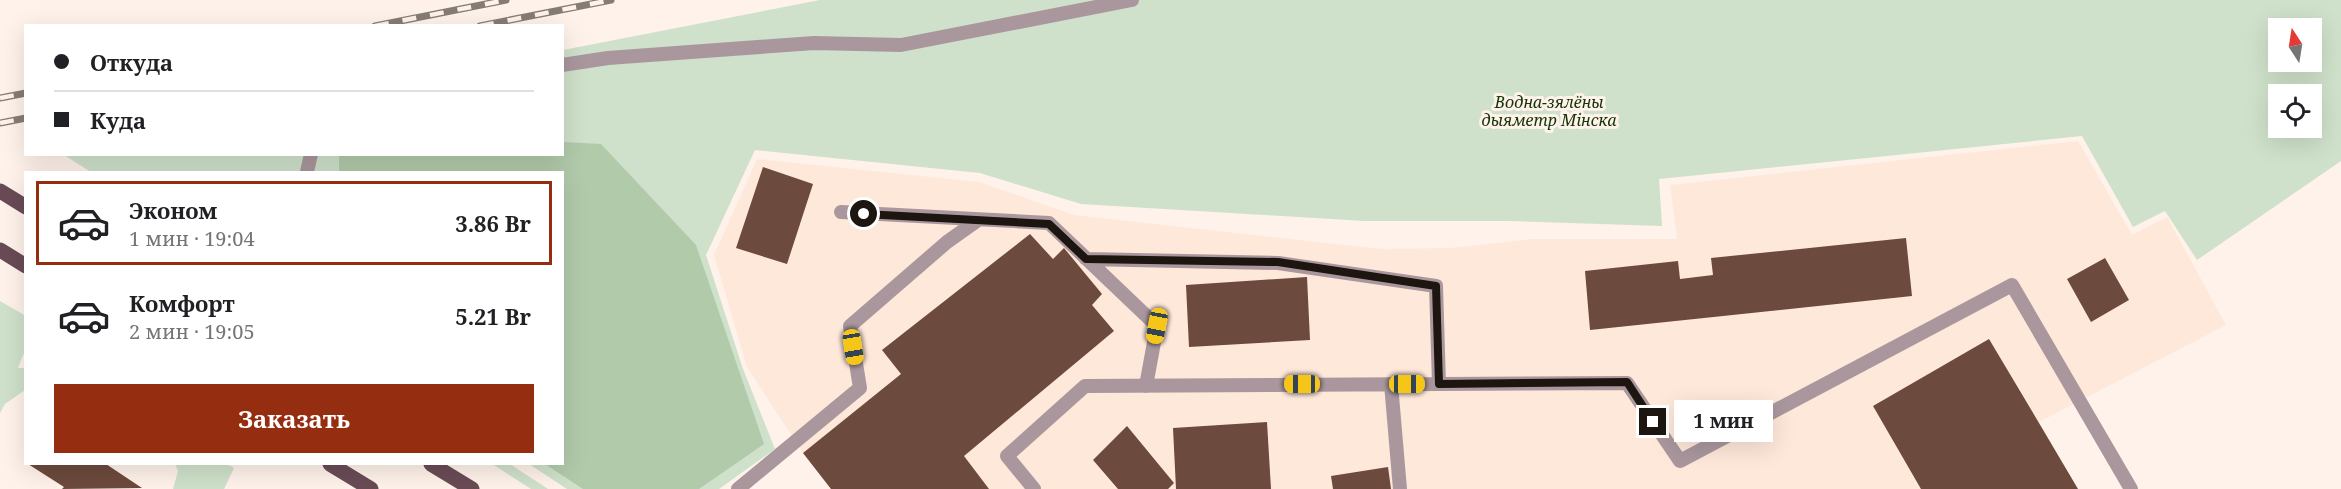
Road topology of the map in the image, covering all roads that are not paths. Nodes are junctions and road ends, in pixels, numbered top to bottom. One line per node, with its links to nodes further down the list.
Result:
1 (1132, 0): 2 (lane)
2 (564, 65)
3 (311, 156): 4 (lane)
4 (307, 171)
5 (0, 191): 6 (main road)
6 (24, 206)
7 (842, 212): 8 (lane)
8 (978, 220): 10 (lane); 19 (lane)
9 (0, 250): 11 (main road)
10 (1086, 259): 13 (lane); 14 (lane)
11 (24, 265)
12 (1391, 384): 13 (lane); 14 (lane); 21 (lane)
13 (1439, 384): 22 (lane)
14 (1146, 386): 20 (lane)
15 (332, 465): 17 (main road)
16 (433, 465): 18 (main road)
17 (371, 489)
18 (472, 489)
19 (738, 489)
20 (1034, 489)
21 (1400, 489)
22 (2131, 489)

